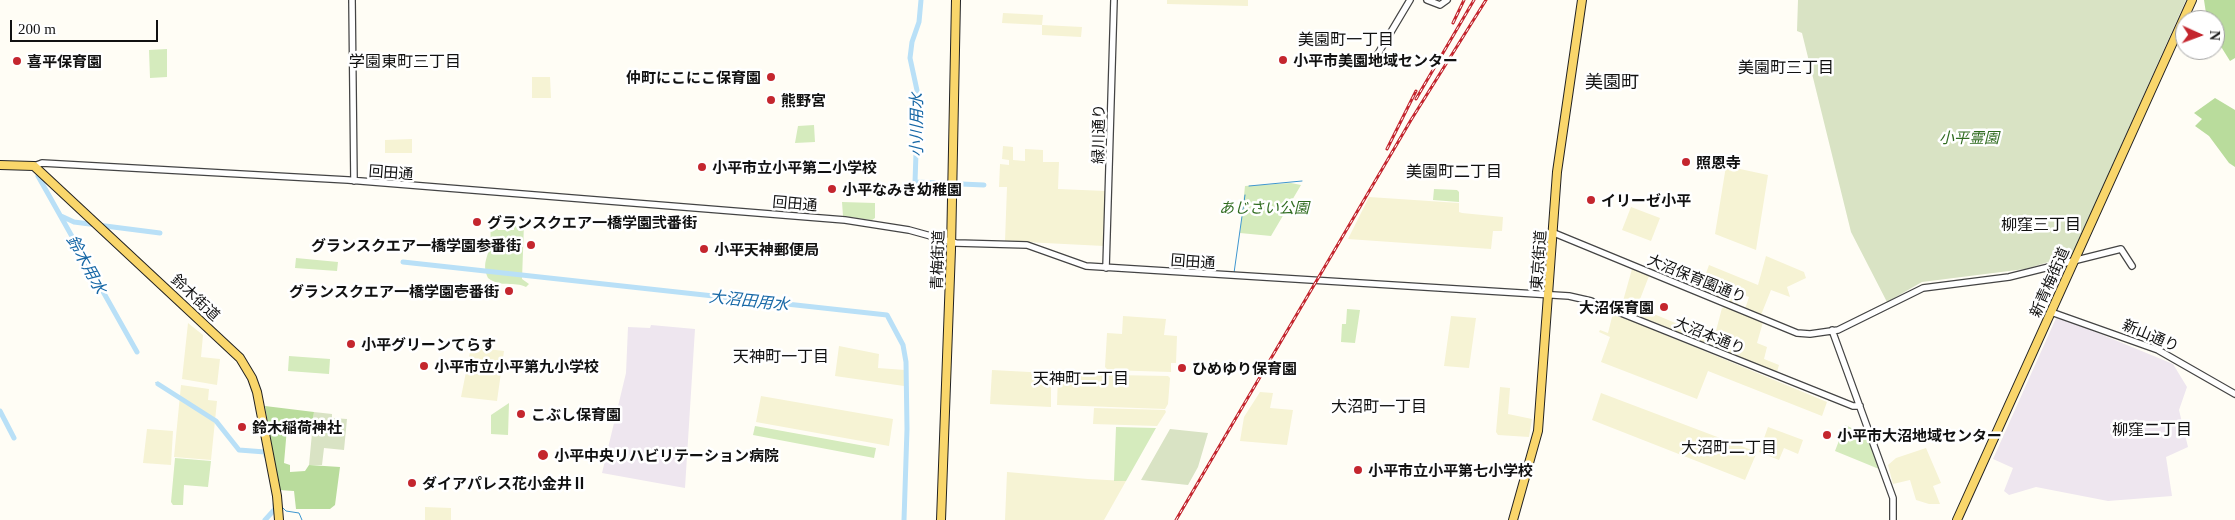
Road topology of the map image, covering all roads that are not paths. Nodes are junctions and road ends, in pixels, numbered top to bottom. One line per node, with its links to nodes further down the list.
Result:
1 (352, 0): 12 (street)
2 (956, 0): 14 (main road, 青梅街道)
3 (1114, 0): 17 (street, 緑川通り)
4 (1410, 0): 9 (street)
5 (1427, 0): 6 (street)
6 (1447, 0)
7 (1582, 0): 13 (main road, 東京街道)
8 (2192, 0): 15 (main road, 新青梅街道)
9 (1376, 57)
10 (0, 165): 11 (main road)
11 (34, 166): 12 (street, 回田通); 23 (main road, 鈴木街道)
12 (354, 182): 14 (street, 回田通)
13 (1554, 232): 18 (main road, 東京街道); 20 (street, 大沼保育園通り)
14 (951, 242): 17 (street, 回田通); 24 (main road, 青梅街道)
15 (2074, 260): 16 (street, 大沼保育園通り); 19 (main road, 新青梅街道); 20 (street, 大沼保育園通り)
16 (2132, 266)
17 (1106, 268): 18 (street, 回田通)
18 (1549, 295): 22 (street, 大沼本通り); 25 (main road, 東京街道)
19 (2051, 312): 21 (street, 新山通り); 27 (main road, 新青梅街道)
20 (1832, 330): 22 (street)
21 (2235, 394)
22 (1860, 406): 26 (street)
23 (279, 520)
24 (940, 520)
25 (1513, 520)
26 (1893, 520)
27 (1957, 520)

